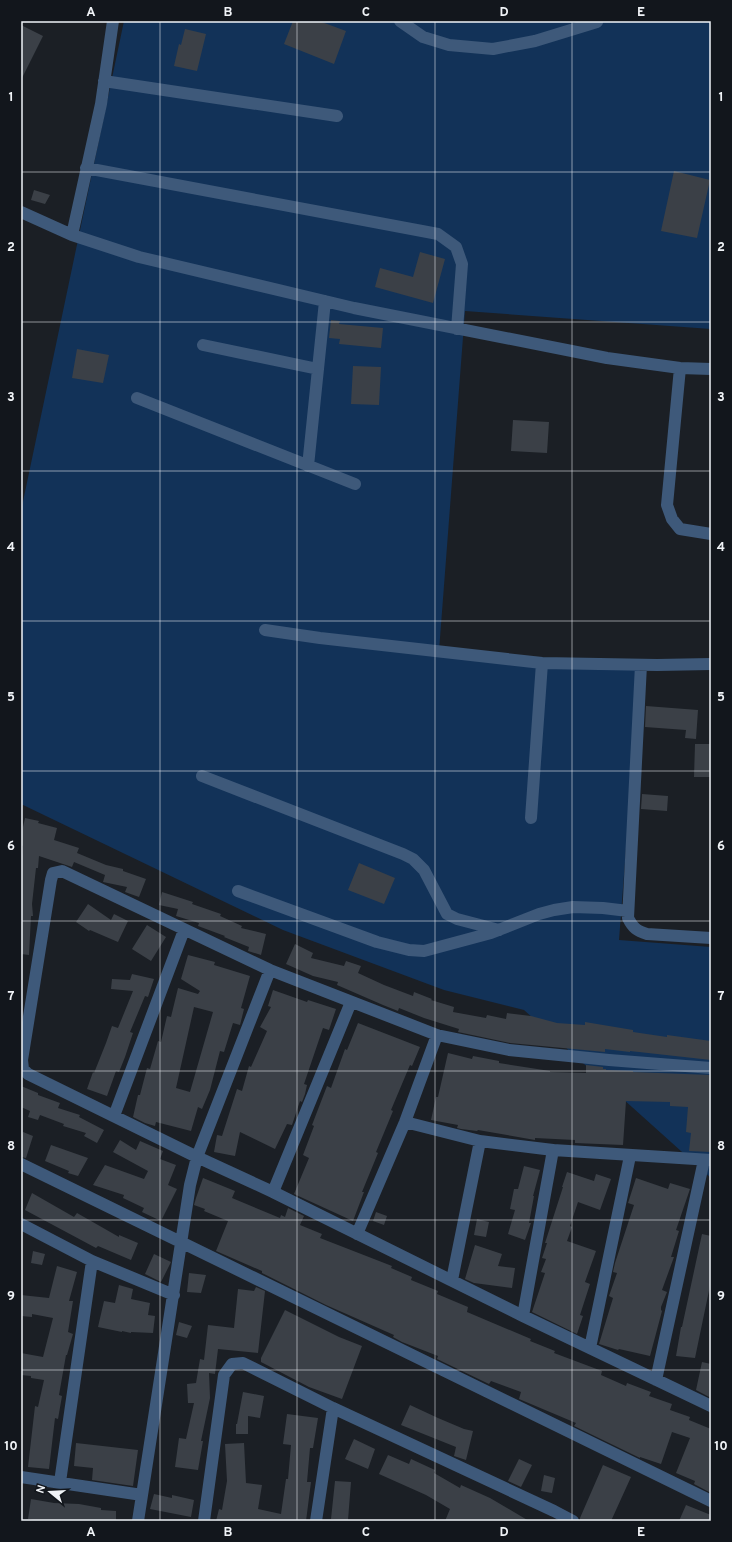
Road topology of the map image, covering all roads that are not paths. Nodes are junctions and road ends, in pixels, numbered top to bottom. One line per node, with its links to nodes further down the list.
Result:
1 (113, 21): 4 (street)
2 (400, 21): 3 (street)
3 (597, 22)
4 (104, 81): 5 (street); 6 (street)
5 (337, 116)
6 (86, 168): 8 (street); 10 (street)
7 (21, 212): 8 (street)
8 (72, 235): 9 (street)
9 (325, 301): 10 (street); 13 (street)
10 (457, 329): 12 (street)
11 (203, 345): 13 (street)
12 (680, 368): 14 (street); 18 (street)
13 (318, 369): 16 (street)
14 (711, 369)
15 (137, 398): 16 (street)
16 (308, 466): 17 (street)
17 (355, 484)
18 (711, 534)
19 (265, 630): 20 (street)
20 (542, 663): 22 (street); 24 (street)
21 (711, 664): 22 (street)
22 (641, 665): 26 (street)
23 (202, 776): 28 (street)
24 (531, 818)
25 (238, 892): 28 (street)
26 (628, 911): 28 (street); 29 (street)
27 (184, 930): 30 (street); 34 (street); 34 (street)
28 (499, 930)
29 (711, 938)
30 (270, 970): 31 (street); 39 (street)
31 (351, 1002): 32 (street); 42 (street)
32 (437, 1035): 33 (street); 35 (street)
33 (711, 1068)
34 (114, 1116): 39 (street)
35 (405, 1122): 36 (street); 44 (street)
36 (480, 1141): 37 (street); 47 (street)
37 (554, 1150): 38 (street); 49 (street)
38 (630, 1156): 40 (street); 50 (street)
39 (197, 1157): 42 (street); 45 (street)
40 (708, 1160): 51 (street)
41 (21, 1164): 45 (street)
42 (273, 1192): 44 (street)
43 (21, 1224): 46 (street)
44 (357, 1234): 47 (street)
45 (182, 1242): 48 (street); 57 (street)
46 (92, 1261): 48 (street); 55 (street)
47 (452, 1280): 49 (street)
48 (174, 1295): 56 (street)
49 (523, 1316): 50 (street)
50 (590, 1348): 51 (street)
51 (656, 1380): 52 (street)
52 (711, 1406)
53 (333, 1408): 59 (street); 60 (street); 61 (street)
54 (21, 1476): 55 (street)
55 (60, 1482): 56 (street)
56 (142, 1495): 58 (street)
57 (711, 1501)
58 (138, 1521)
59 (204, 1521)
60 (316, 1521)
61 (573, 1521)

